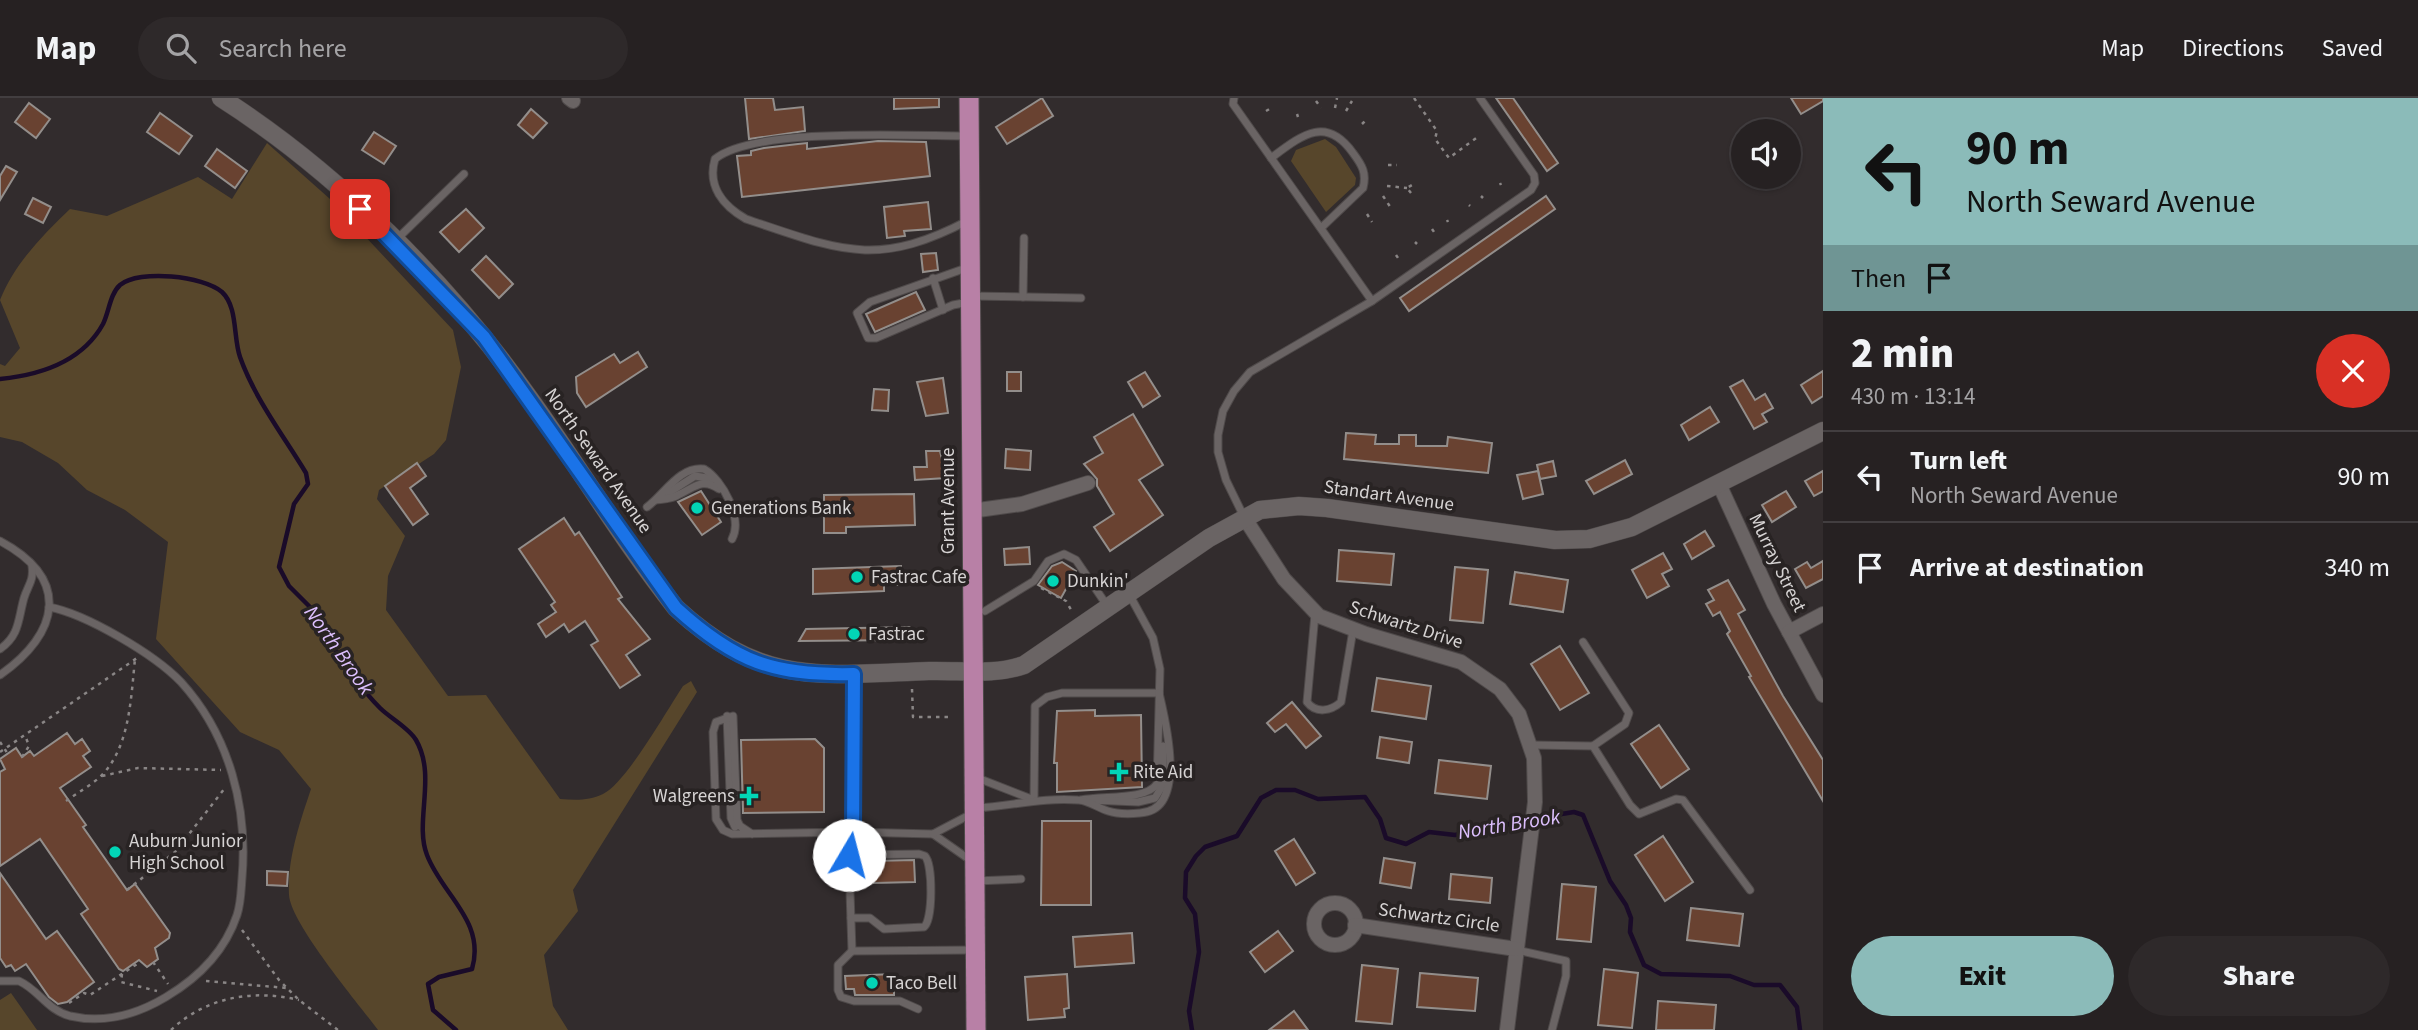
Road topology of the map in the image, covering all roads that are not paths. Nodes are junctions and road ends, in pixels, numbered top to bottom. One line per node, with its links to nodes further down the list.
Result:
1 (221, 98): 11 (street, North Seward Avenue)
2 (969, 98): 5 (highway, Grant Avenue)
3 (1234, 98): 6 (lane)
4 (1480, 98): 17 (lane)
5 (969, 136): 8 (highway, Grant Avenue); 8 (lane)
6 (1271, 158): 9 (lane); 9 (lane)
7 (464, 174): 11 (lane)
8 (970, 220): 12 (highway, Grant Avenue)
9 (1321, 228): 17 (lane)
10 (1024, 238): 14 (lane)
11 (394, 242): 41 (street, North Seward Avenue)
12 (970, 267): 13 (lane); 16 (highway, Grant Avenue)
13 (933, 278): 18 (lane); 18 (lane)
14 (1023, 297): 15 (lane); 16 (lane)
15 (1082, 298)
16 (970, 299): 18 (lane); 25 (highway, Grant Avenue)
17 (1372, 301): 26 (lane)
18 (943, 310)
19 (1823, 431): 21 (street, Standart Avenue)
20 (1088, 483): 25 (street)
21 (1718, 484): 26 (street, Standart Avenue); 37 (street, Murray Street)
22 (722, 491): 23 (lane); 23 (lane); 27 (lane)
23 (656, 500): 24 (lane)
24 (647, 507)
25 (971, 510): 40 (highway, Grant Avenue)
26 (1244, 517): 30 (street, Standart Avenue); 34 (street, Schwartz Drive)
27 (732, 539)
28 (0, 541): 29 (lane)
29 (32, 564): 31 (lane); 39 (lane)
30 (1129, 593): 32 (street, Standart Avenue); 43 (lane)
31 (49, 607): 42 (lane); 64 (lane)
32 (1108, 608): 33 (lane); 40 (street, Standart Avenue)
33 (985, 611)
34 (1315, 613): 36 (street, Schwartz Drive); 36 (lane)
35 (1823, 614): 37 (street)
36 (1353, 630): 46 (street, Schwartz Drive)
37 (1790, 632): 44 (street, Murray Street)
38 (1583, 642): 47 (lane)
39 (0, 649)
40 (973, 672): 41 (street, North Seward Avenue); 48 (highway, Grant Avenue)
41 (854, 674): 52 (lane)
42 (0, 675)
43 (1159, 693): 45 (lane); 49 (lane); 50 (lane)
44 (1823, 695)
45 (1163, 708): 50 (lane); 50 (lane)
46 (1532, 745): 47 (lane); 61 (street, Schwartz Drive)
47 (1593, 746): 58 (lane)
48 (973, 777): 49 (lane); 51 (highway, Grant Avenue)
49 (1034, 800): 50 (lane); 51 (lane)
50 (1081, 800)
51 (973, 810): 54 (lane); 56 (highway, Grant Avenue)
52 (851, 832): 53 (lane); 54 (lane); 55 (lane)
53 (749, 834): 53 (lane)
54 (933, 834): 56 (lane)
55 (849, 855): 59 (lane); 59 (lane)
56 (974, 872): 57 (lane); 62 (highway, Grant Avenue)
57 (1021, 879)
58 (1750, 890)
59 (851, 918): 63 (lane)
60 (1356, 925): 61 (street, Schwartz Circle)
61 (1516, 949): 67 (street, Schwartz Drive); 68 (lane)
62 (975, 950): 63 (lane); 66 (highway, Grant Avenue)
63 (852, 951): 65 (lane)
64 (0, 981)
65 (918, 1009)
66 (976, 1030)
67 (1507, 1030)
68 (1552, 1030)

